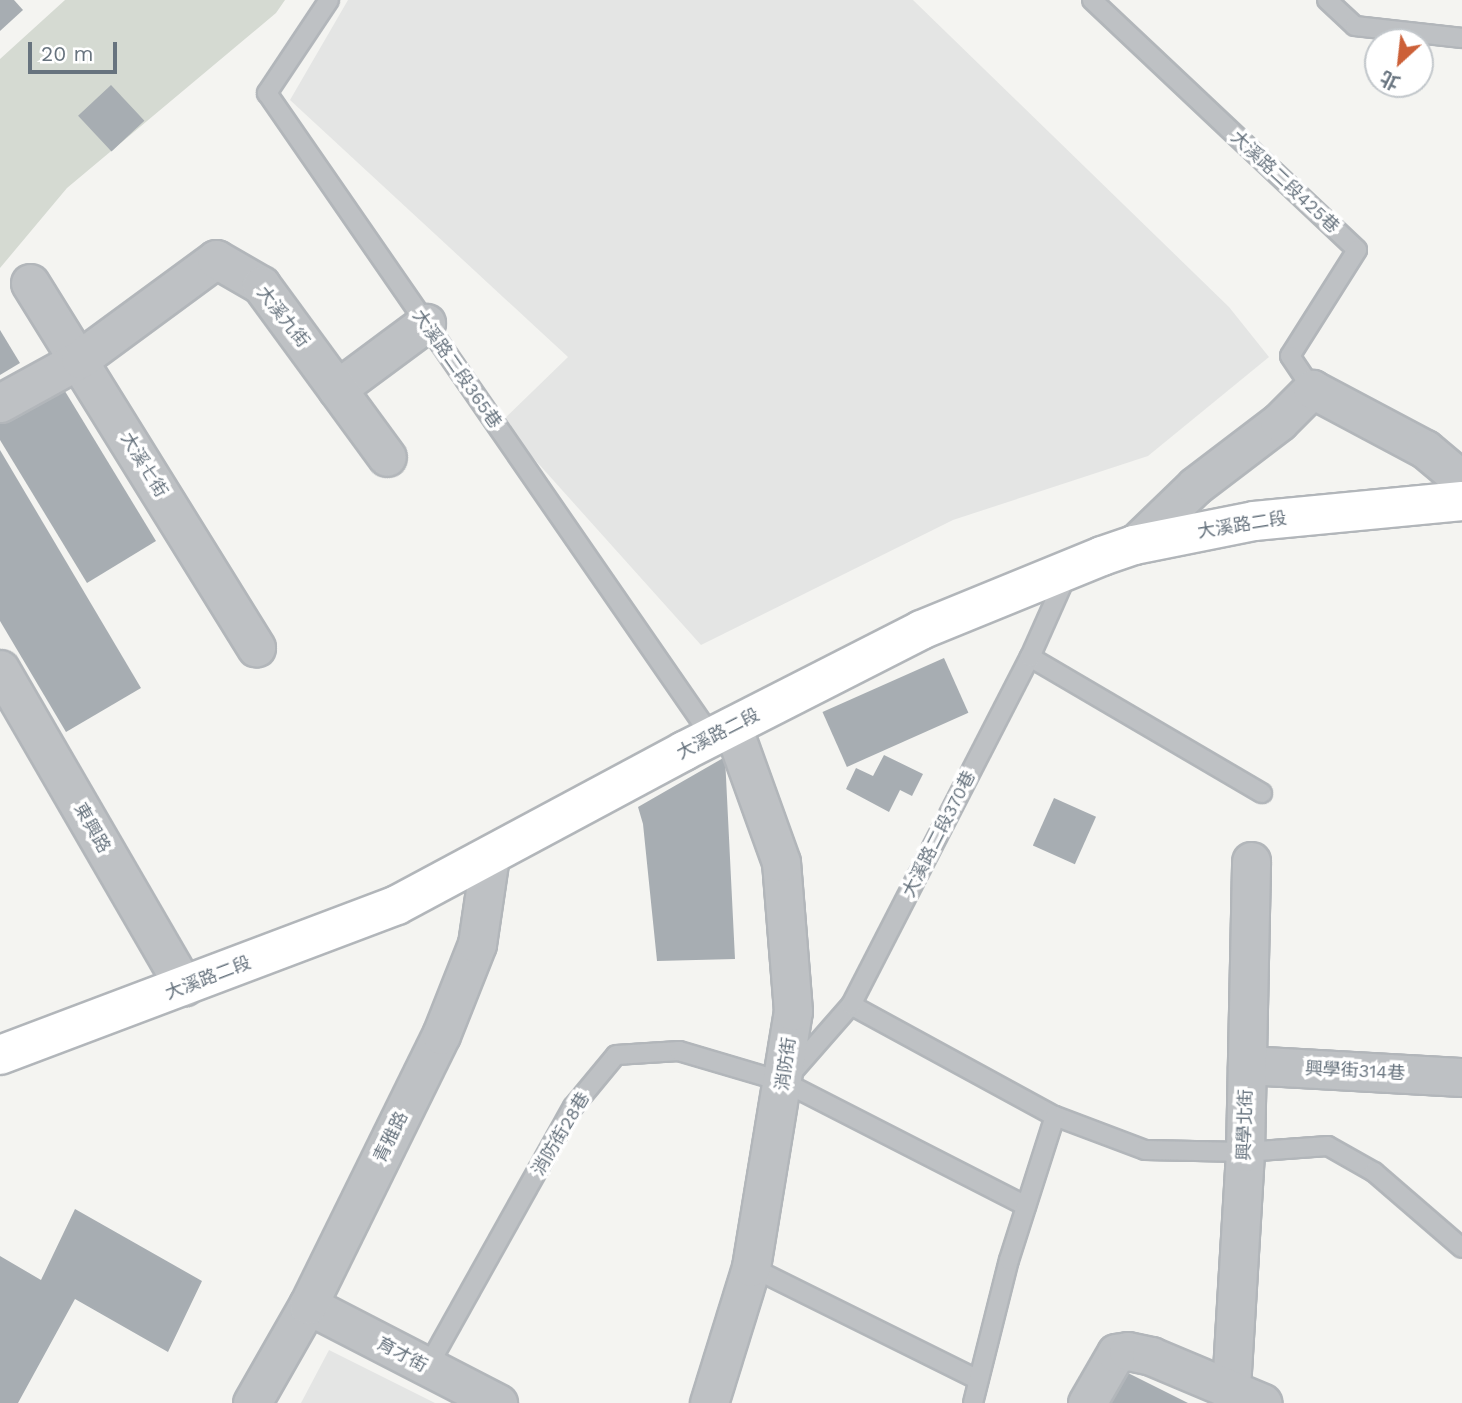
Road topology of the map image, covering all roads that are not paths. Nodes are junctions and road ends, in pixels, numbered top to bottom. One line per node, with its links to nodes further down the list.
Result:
1 (329, 0): 6 (lane, 大溪路二段365巷)
2 (1092, 0): 9 (lane, 大溪路二段425巷)
3 (1327, 0): 4 (lane)
4 (1462, 38)
5 (30, 283): 7 (street, 大溪七街)
6 (426, 323): 8 (street); 19 (lane, 大溪路二段365巷)
7 (80, 359): 8 (street, 大溪九街); 10 (street); 16 (street, 大溪七街)
8 (337, 389): 11 (street, 大溪九街)
9 (1312, 389): 12 (street); 14 (street)
10 (0, 403)
11 (387, 457)
12 (1462, 480)
13 (1462, 501): 14 (main road, 大溪路二段)
14 (1134, 545): 15 (main road, 大溪路二段)
15 (1069, 570): 17 (lane, 大溪路二段370巷); 19 (main road, 大溪路二段)
16 (256, 648)
17 (1030, 657): 20 (lane); 24 (lane, 大溪路二段370巷)
18 (0, 668): 23 (street, 東興路)
19 (722, 731): 21 (main road, 大溪路二段); 28 (street, 消防街)
20 (1262, 793)
21 (490, 856): 23 (main road, 大溪路二段); 34 (street, 青雅路)
22 (1251, 861): 26 (street, 興學北街)
23 (184, 987): 25 (main road, 大溪路二段)
24 (851, 1005): 28 (lane, 大溪路二段370巷); 29 (lane)
25 (0, 1055)
26 (1247, 1065): 27 (street, 興學街314巷); 30 (street, 興學北街)
27 (1462, 1077)
28 (784, 1082): 31 (lane, 消防街28巷); 33 (street, 消防街); 35 (lane, 消防街28巷)
29 (1055, 1116): 30 (lane); 31 (lane)
30 (1245, 1152): 32 (lane); 37 (street, 興學北街)
31 (1026, 1206): 36 (lane)
32 (1462, 1248)
33 (751, 1268): 36 (lane); 40 (street, 消防街)
34 (308, 1305): 35 (street, 育才街); 38 (street, 青雅路)
35 (427, 1368): 39 (street, 育才街)
36 (979, 1380): 41 (lane)
37 (1247, 1395): 42 (street, 興學北街)
38 (253, 1403)
39 (498, 1403)
40 (709, 1403)
41 (973, 1403)
42 (1087, 1403)

